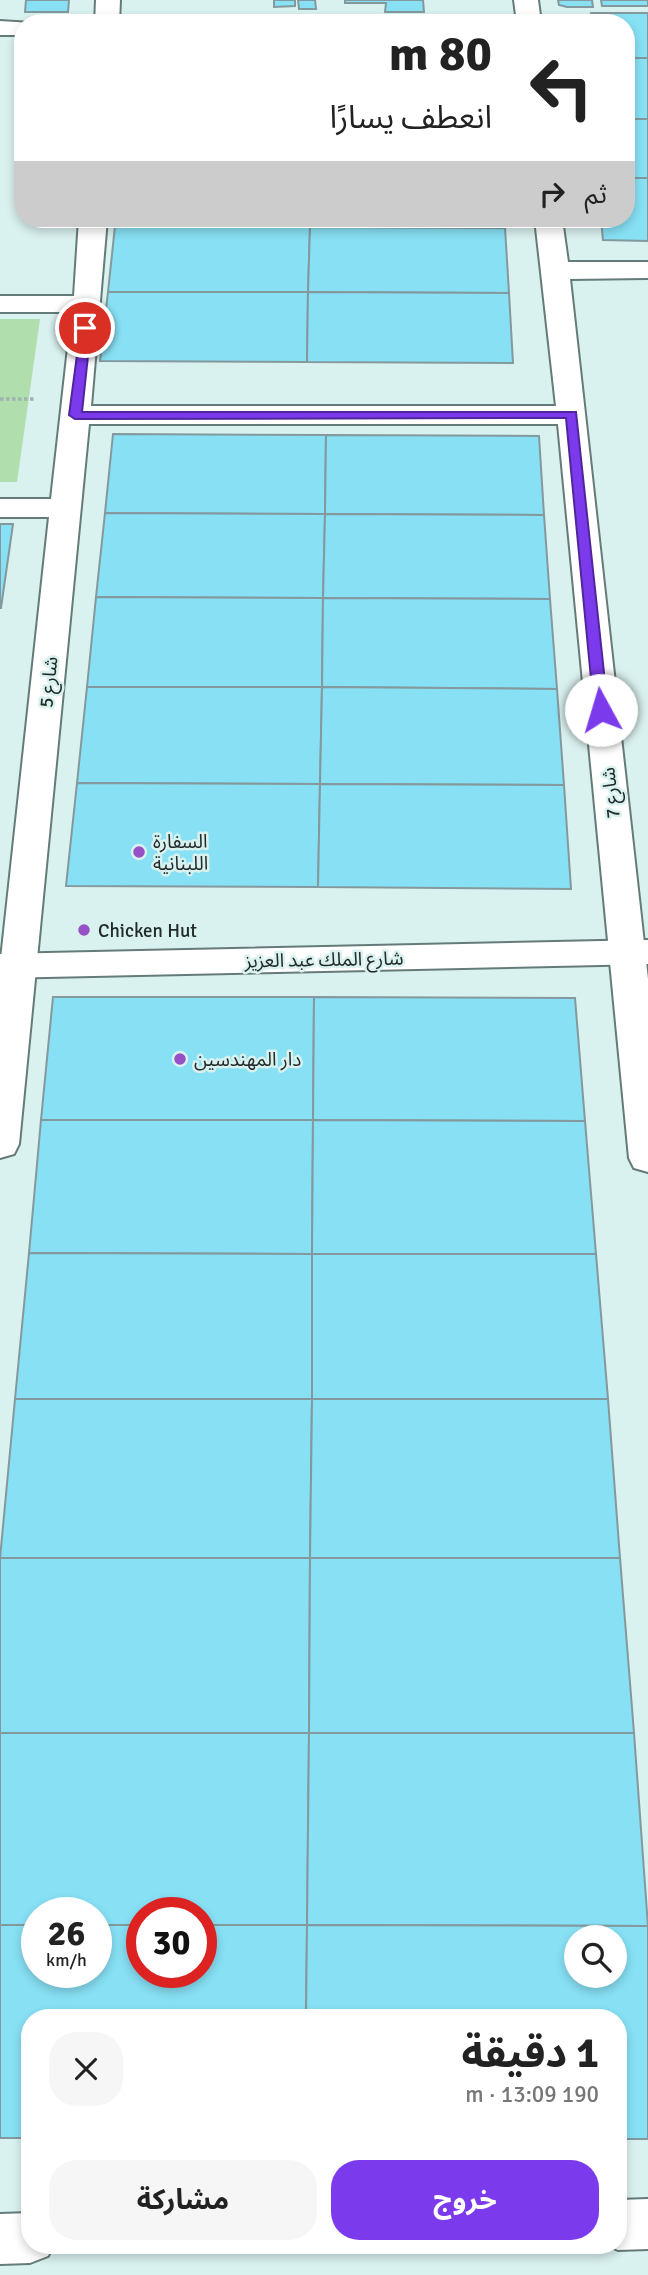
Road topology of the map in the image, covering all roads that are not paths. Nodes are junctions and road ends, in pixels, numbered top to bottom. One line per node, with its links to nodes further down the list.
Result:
1 (92, 228): 6 (street, شارع 5)
2 (550, 228): 4 (street, شارع 7)
3 (648, 270): 4 (street)
4 (554, 271): 8 (street, شارع 7)
5 (0, 304): 6 (street)
6 (88, 304): 7 (street, شارع 5)
7 (75, 415): 8 (street); 10 (street, شارع 5)
8 (572, 415): 11 (street, شارع 7)
9 (0, 508): 10 (street)
10 (66, 508): 12 (street, شارع 5)
11 (637, 952): 12 (street, شارع الملك عبد العزيز); 14 (street, شارع 7)
12 (9, 966): 13 (street, شارع 5)
13 (0, 1144)
14 (648, 1158)
15 (648, 2224): 16 (street)
16 (627, 2225)
17 (21, 2238): 18 (street)
18 (0, 2239)

